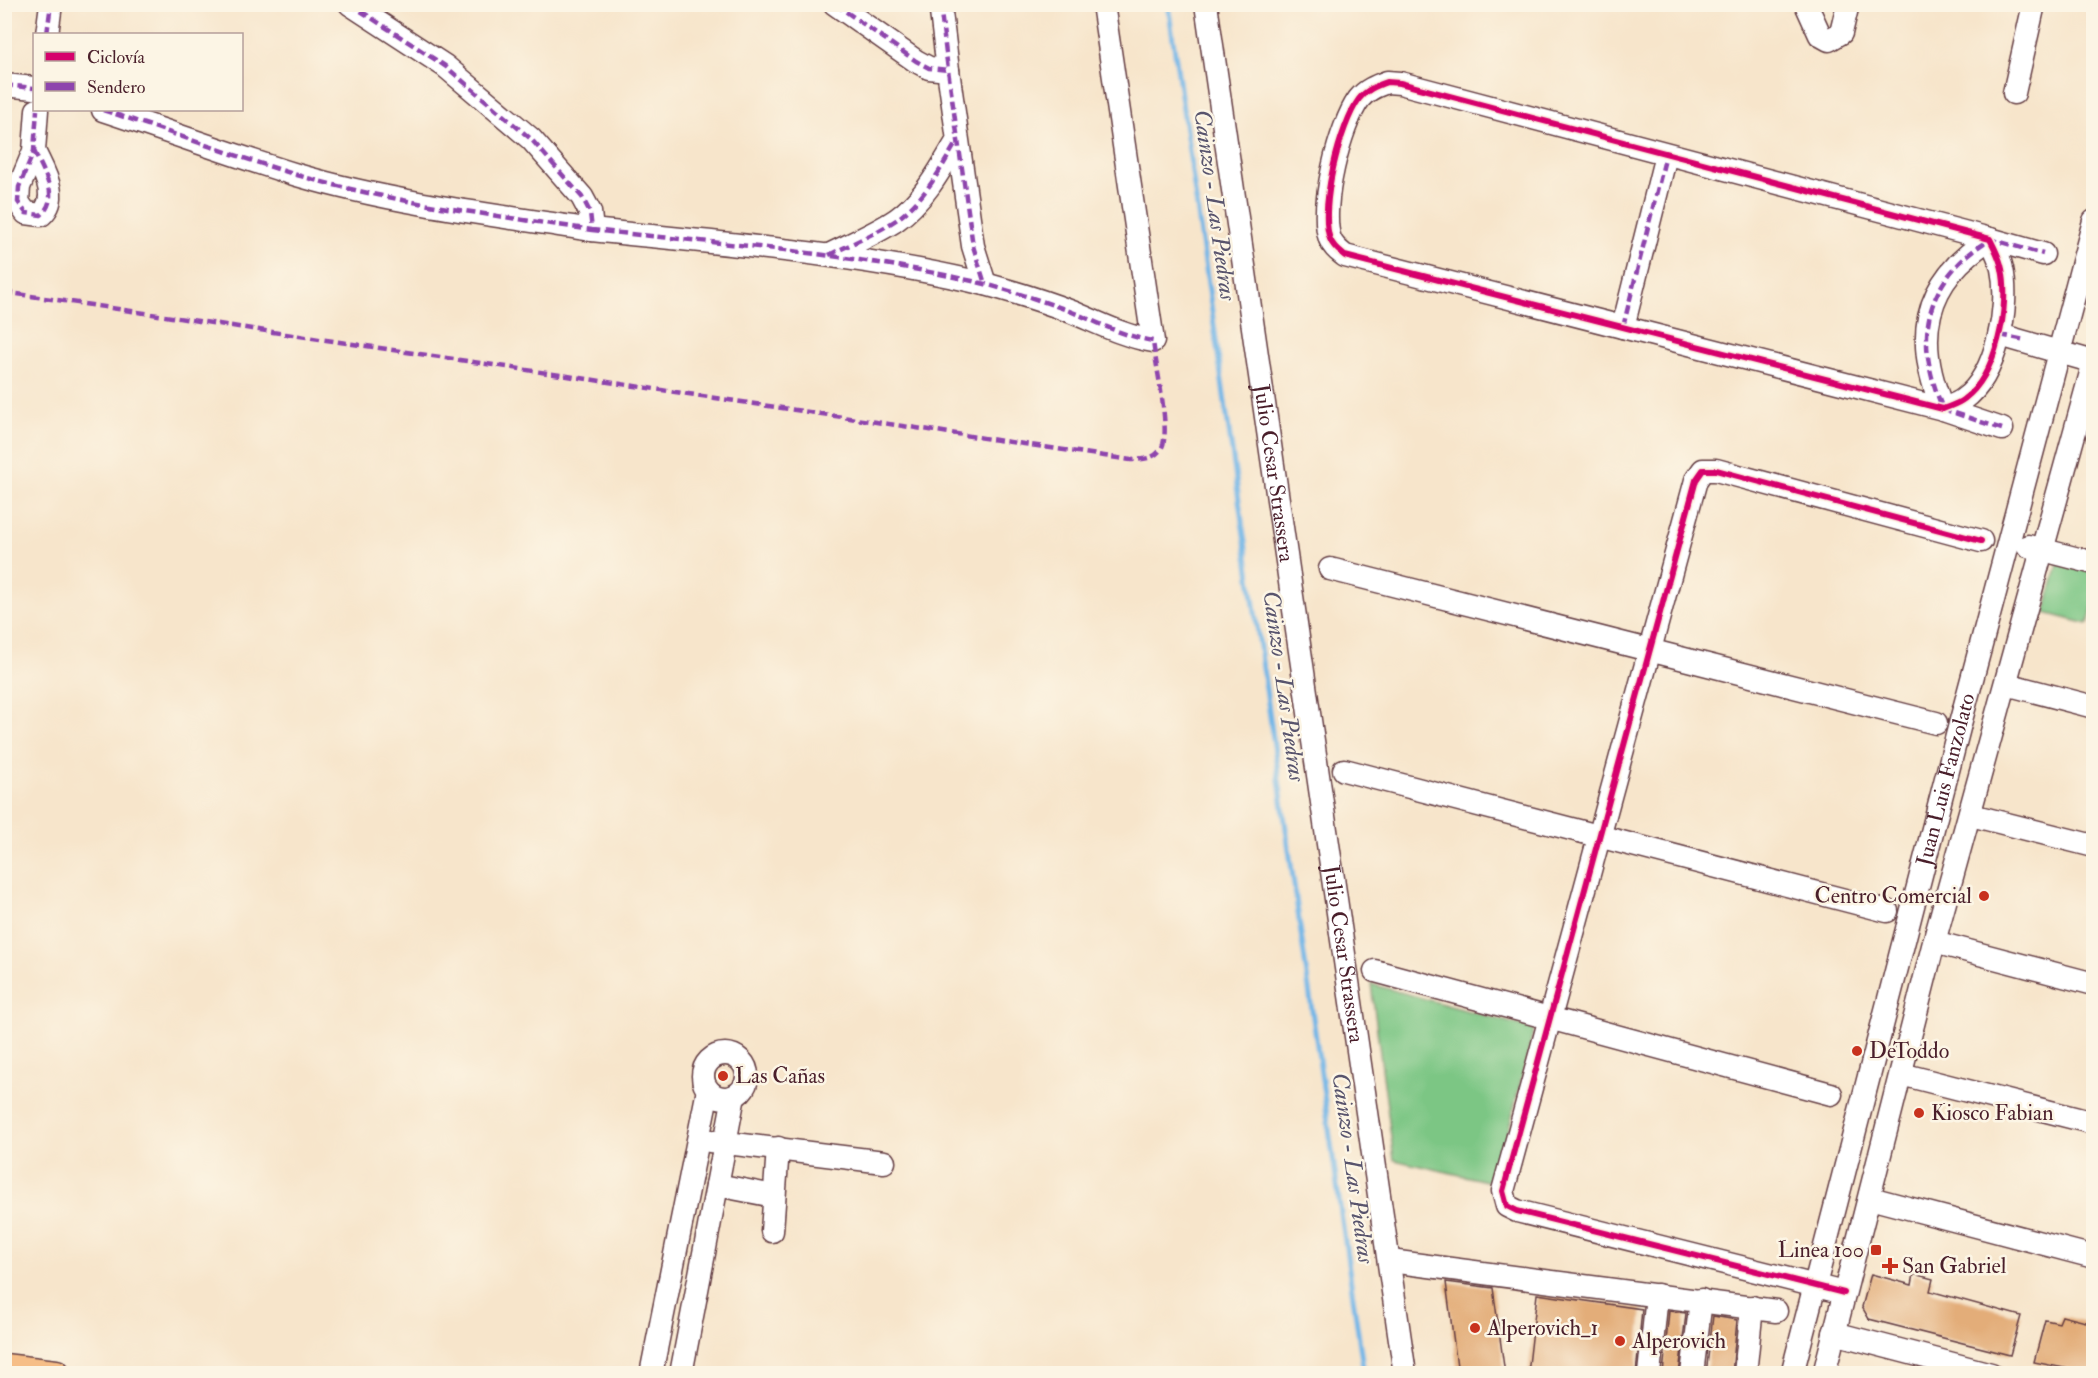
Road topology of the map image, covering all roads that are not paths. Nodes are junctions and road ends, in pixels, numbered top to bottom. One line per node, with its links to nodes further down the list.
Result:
1 (51, 4): 10 (street)
2 (350, 4): 21 (street)
3 (835, 4): 11 (street)
4 (940, 4): 11 (street)
5 (1103, 4): 25 (street)
6 (1206, 4): 68 (street, Julio Cesar Strassera)
7 (1806, 4): 8 (street)
8 (1848, 4)
9 (2034, 4): 14 (street)
10 (46, 33)
11 (948, 70): 17 (street)
12 (4, 85): 13 (street)
13 (33, 88)
14 (2014, 93)
15 (37, 111): 18 (street)
16 (106, 111): 21 (street)
17 (956, 143): 24 (street); 25 (street)
18 (34, 151)
19 (1666, 155): 22 (street); 26 (street); 26 (street)
20 (2094, 221): 28 (street, Juan Luis Fanzolato)
21 (592, 230): 24 (street)
22 (1990, 239): 23 (street); 27 (street); 30 (street)
23 (2043, 254)
24 (829, 255): 25 (street)
25 (985, 284)
26 (1623, 327): 30 (street)
27 (2000, 334): 28 (street); 30 (street)
28 (2060, 350): 29 (street); 34 (street, Juan Luis Fanzolato)
29 (2094, 362): 31 (street, Juan Luis Fanzolato)
30 (1943, 409): 32 (street)
31 (2087, 412): 35 (street, Juan Luis Fanzolato)
32 (2002, 429)
33 (1981, 541): 38 (street)
34 (2010, 542): 35 (street); 47 (street, Juan Luis Fanzolato)
35 (2042, 550): 36 (street); 39 (street, Juan Luis Fanzolato)
36 (2094, 563)
37 (1330, 569): 38 (street)
38 (1652, 651): 41 (street); 44 (street)
39 (2006, 684): 40 (street); 43 (street, Juan Luis Fanzolato)
40 (2094, 707)
41 (1936, 723)
42 (1344, 770): 44 (street)
43 (1971, 815): 45 (street); 48 (street, Juan Luis Fanzolato)
44 (1600, 836): 46 (street); 51 (street)
45 (2094, 846)
46 (1887, 911)
47 (1910, 917): 48 (street); 69 (street, Juan Luis Fanzolato)
48 (1937, 933): 50 (street); 52 (street, Juan Luis Fanzolato)
49 (1375, 971): 51 (street)
50 (2094, 984)
51 (1550, 1018): 54 (street); 69 (street)
52 (1900, 1074): 56 (street); 63 (street, Juan Luis Fanzolato)
53 (708, 1090): 55 (street); 55 (street); 57 (street)
54 (1831, 1094)
55 (734, 1096): 58 (street)
56 (2094, 1123)
57 (697, 1140): 58 (street); 64 (street)
58 (726, 1142): 59 (street); 61 (street)
59 (778, 1149): 60 (street); 62 (street)
60 (884, 1162)
61 (717, 1185): 62 (street); 65 (street)
62 (774, 1196): 66 (street)
63 (1870, 1198): 67 (street); 70 (street, Juan Luis Fanzolato)
64 (683, 1209): 65 (street); 78 (street)
65 (711, 1214): 79 (street)
66 (772, 1231)
67 (2094, 1257)
68 (1390, 1261): 71 (street); 80 (street, Julio Cesar Strassera)
69 (1814, 1286): 70 (street); 84 (street, Juan Luis Fanzolato)
70 (1845, 1293): 75 (street, Juan Luis Fanzolato)
71 (1657, 1295): 72 (street); 81 (street)
72 (1701, 1300): 73 (street); 82 (street)
73 (1752, 1307): 74 (street); 83 (street)
74 (1776, 1311)
75 (1834, 1333): 85 (street, Juan Luis Fanzolato); 86 (street)
76 (4, 1368): 77 (main road)
77 (56, 1374)
78 (651, 1374)
79 (681, 1374)
80 (1406, 1374)
81 (1649, 1374)
82 (1692, 1374)
83 (1745, 1374)
84 (1792, 1374)
85 (1824, 1374)
86 (1991, 1374)

